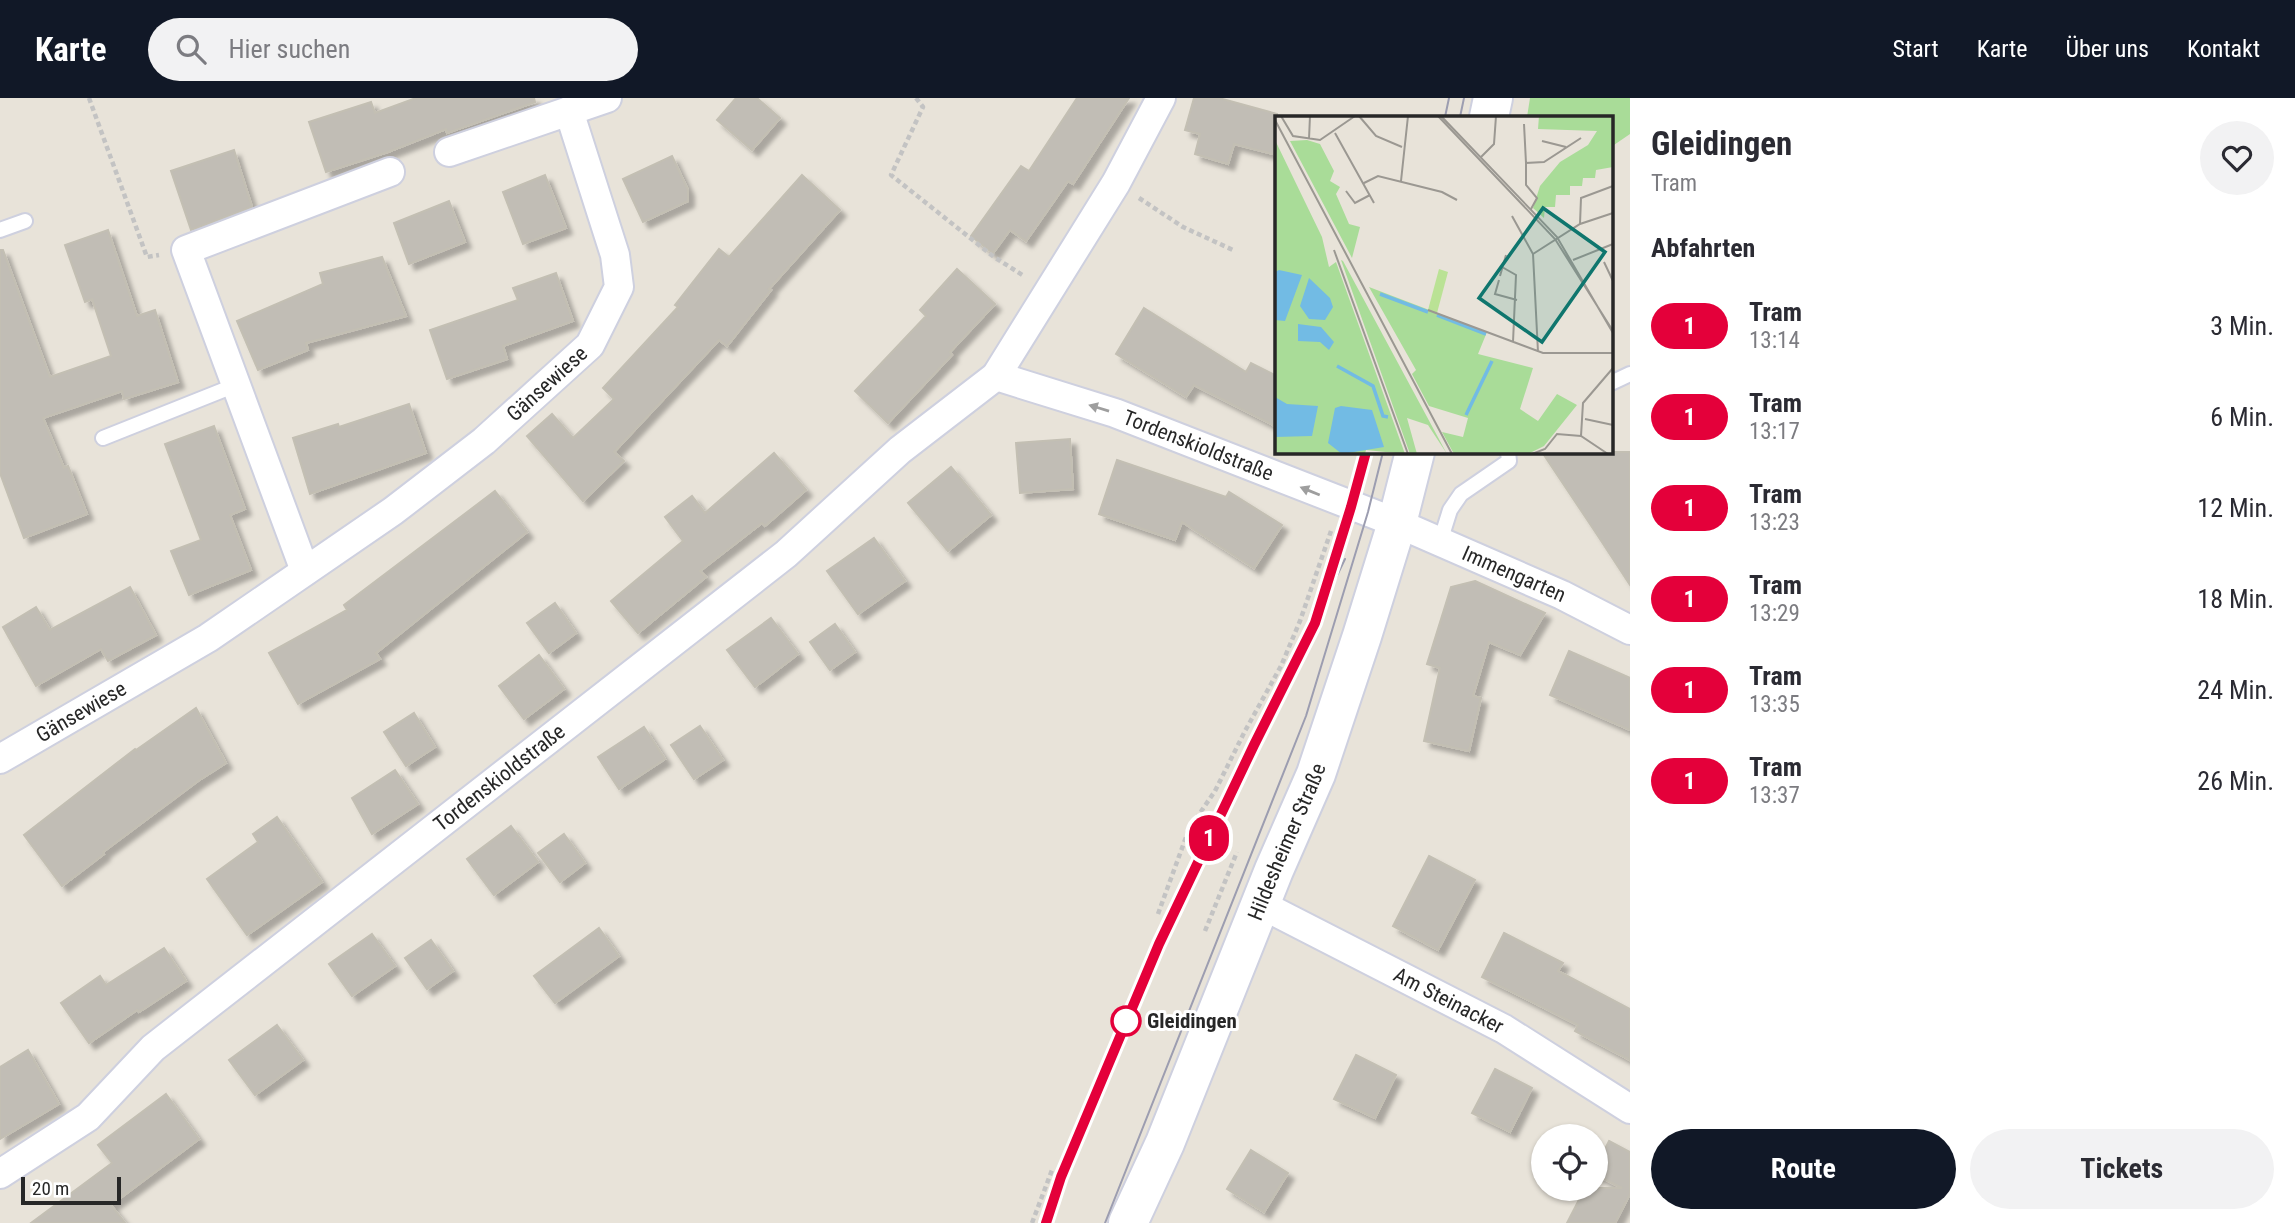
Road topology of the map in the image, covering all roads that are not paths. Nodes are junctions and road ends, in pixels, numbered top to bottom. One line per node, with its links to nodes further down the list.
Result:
1 (607, 98): 4 (street)
2 (1161, 98): 11 (street, Tordenskioldstraße)
3 (1493, 98): 5 (street)
4 (569, 111): 6 (street); 19 (street, Gänsewiese)
5 (1489, 116)
6 (449, 152)
7 (390, 173): 13 (street)
8 (25, 221): 9 (lane)
9 (0, 230)
10 (1630, 374): 12 (lane)
11 (996, 376): 17 (street, Tordenskioldstraße, one-way to 11); 24 (street, Tordenskioldstraße)
12 (1612, 383)
13 (236, 385): 14 (lane); 19 (street)
14 (103, 438)
15 (1415, 453): 17 (street, Hildesheimer Straße)
16 (1508, 453): 18 (lane)
17 (1397, 523): 18 (street, Immengarten); 22 (street, Hildesheimer Straße)
18 (1440, 542): 20 (street, Immengarten)
19 (306, 571): 21 (street, Gänsewiese)
20 (1630, 630)
21 (0, 759)
22 (1260, 904): 23 (street, Am Steinacker); 25 (street, Hildesheimer Straße)
23 (1630, 1109)
24 (0, 1174)
25 (1128, 1223)

